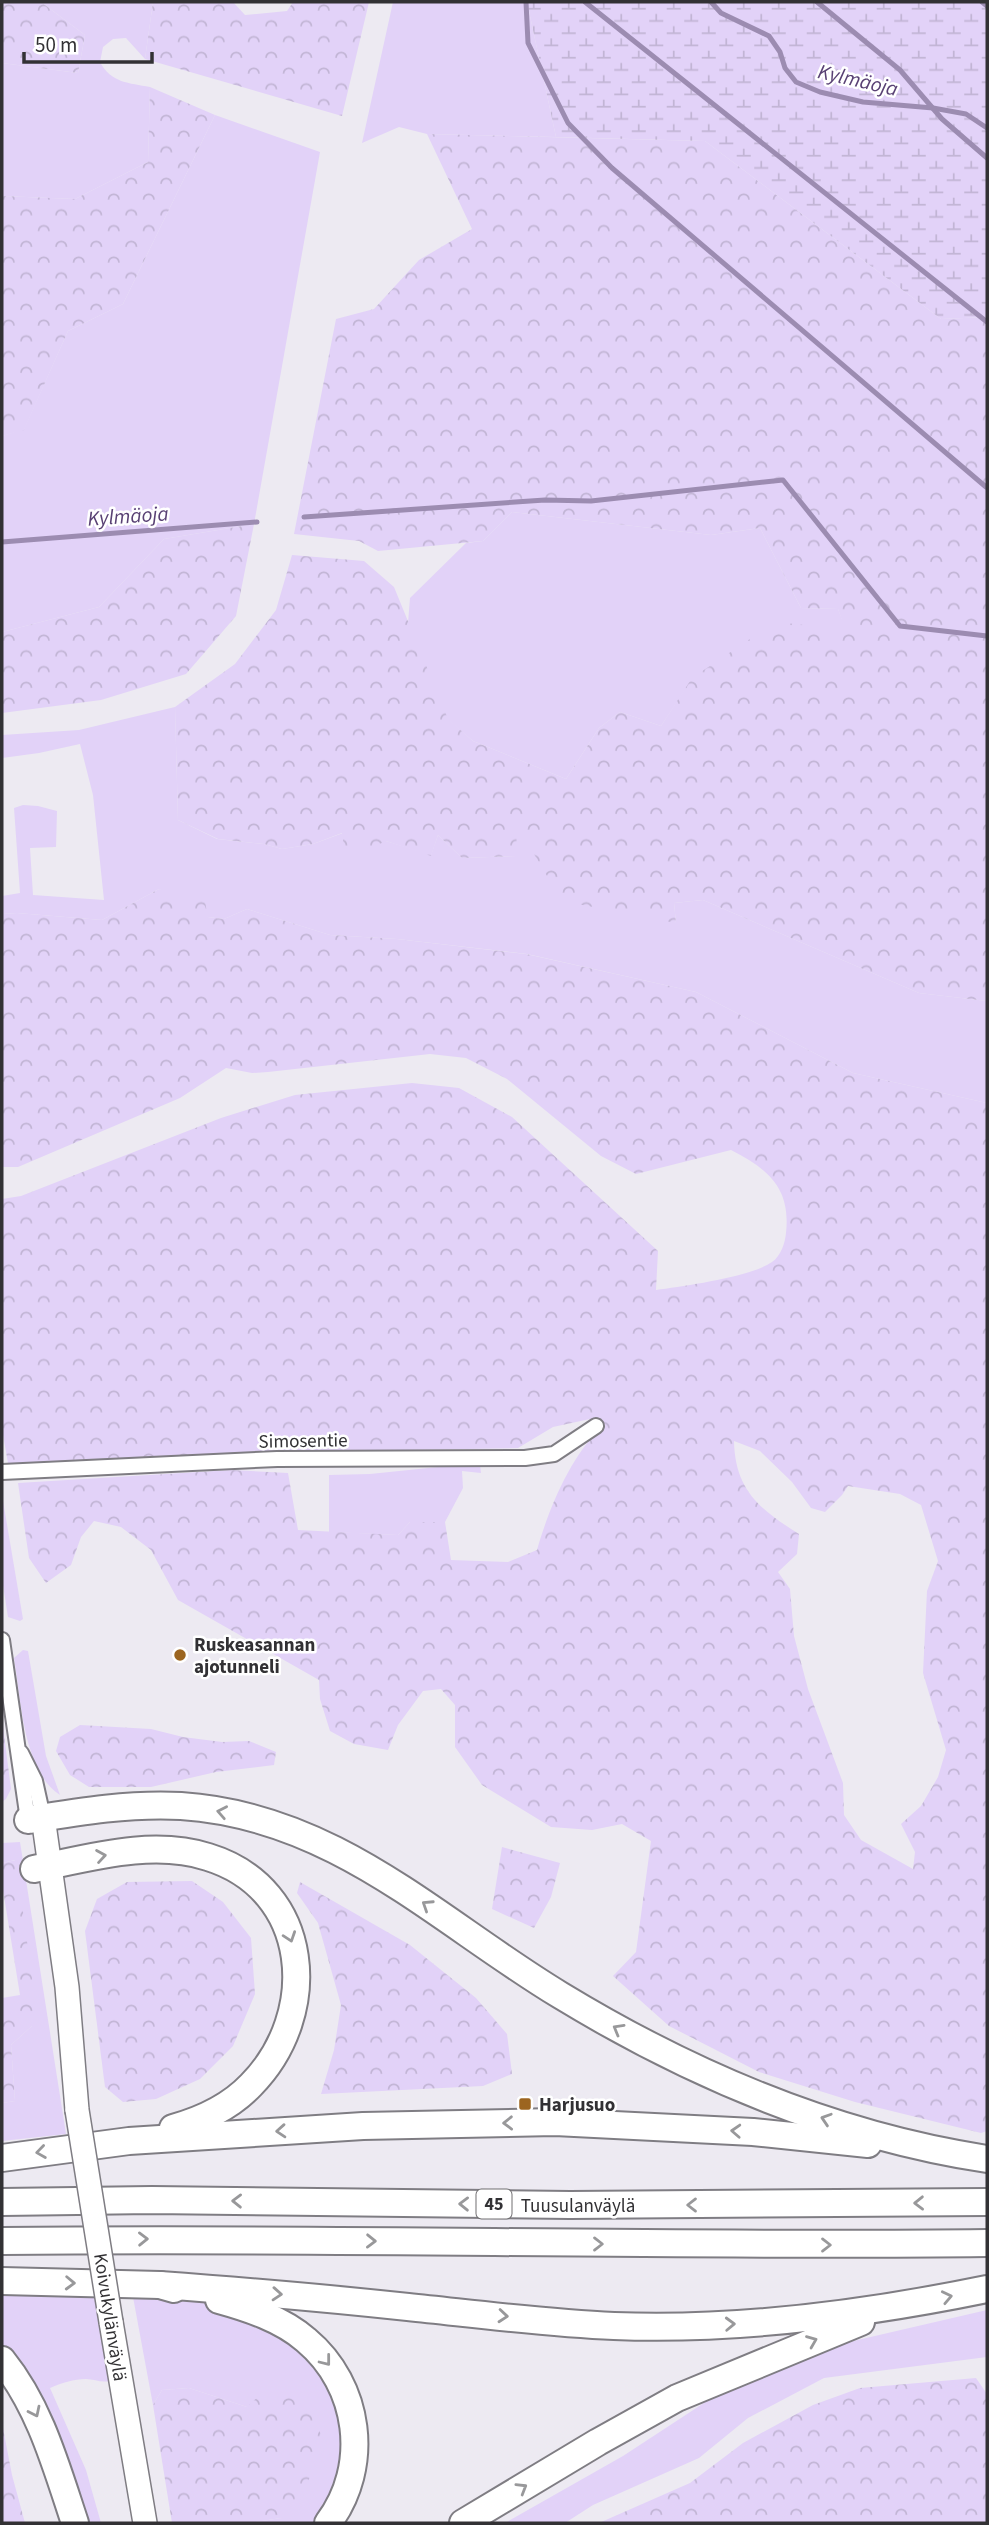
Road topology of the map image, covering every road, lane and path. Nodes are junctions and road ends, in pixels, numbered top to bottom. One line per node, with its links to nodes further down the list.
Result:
1 (596, 1426): 2 (street, Simosentie)
2 (2, 1472)
3 (2, 1640): 4 (street, Koivukylänväylä)
4 (36, 1819): 5 (main road, Koivukylänväylä); 7 (highway, one-way to 4)
5 (42, 1868): 6 (highway, one-way to 6); 20 (main road, Koivukylänväylä, bridge)
6 (129, 2141): 7 (highway, one-way to 6); 8 (highway, one-way to 8)
7 (950, 2153): 9 (highway)
8 (2, 2158)
9 (987, 2159)
10 (2, 2202): 11 (highway, Tuusulanväylä / 45, one-way to 10)
11 (987, 2202)
12 (2, 2241): 13 (highway, Tuusulanväylä / 45, one-way to 13)
13 (987, 2243)
14 (2, 2281): 15 (highway, one-way to 15)
15 (160, 2286): 17 (highway, one-way to 17); 21 (highway, one-way to 21)
16 (987, 2289): 17 (highway, one-way to 16)
17 (907, 2305): 22 (highway, one-way to 17)
18 (2, 2360): 19 (highway, one-way to 19)
19 (75, 2523)
20 (145, 2523)
21 (328, 2523)
22 (463, 2523)

